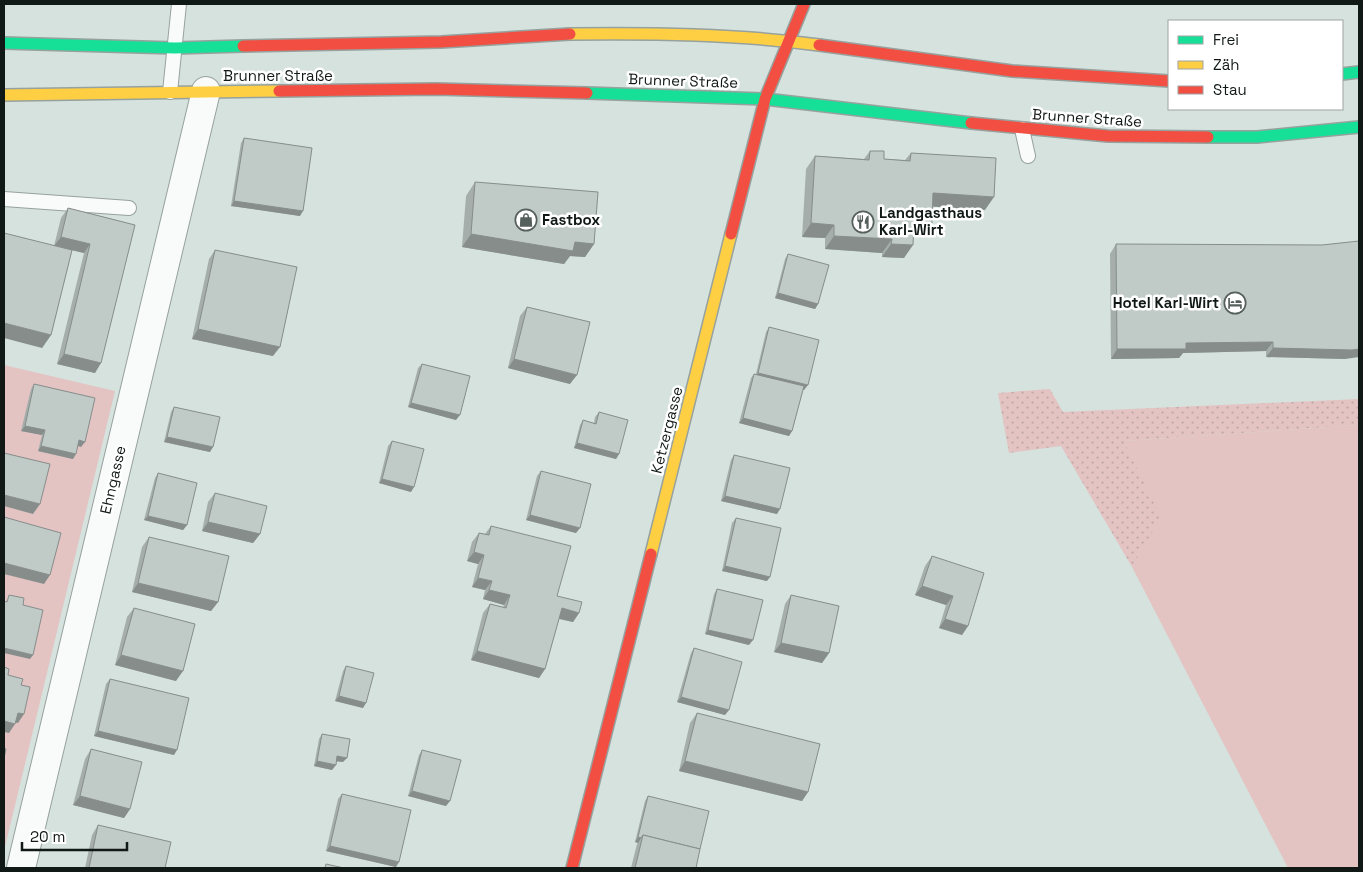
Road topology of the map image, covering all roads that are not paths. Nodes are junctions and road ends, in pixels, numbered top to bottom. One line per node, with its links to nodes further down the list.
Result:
1 (179, 4): 5 (lane)
2 (804, 4): 3 (main road, Ketzergasse)
3 (788, 41): 5 (main road, Brunner Straße); 8 (main road, Brunner Straße); 12 (main road, Ketzergasse)
4 (4, 43): 5 (main road, Brunner Straße)
5 (175, 48): 10 (lane)
6 (1359, 72): 7 (main road)
7 (1343, 74)
8 (1168, 81)
9 (206, 91): 10 (main road, Brunner Straße); 12 (main road, Brunner Straße); 18 (street, Ehngasse)
10 (170, 92): 11 (main road, Brunner Straße)
11 (4, 95)
12 (765, 99): 14 (main road, Brunner Straße); 19 (main road, Ketzergasse)
13 (1359, 128): 14 (main road, Brunner Straße)
14 (1022, 129): 15 (lane)
15 (1028, 156)
16 (4, 199): 17 (lane)
17 (129, 208)
18 (20, 868)
19 (572, 868)

